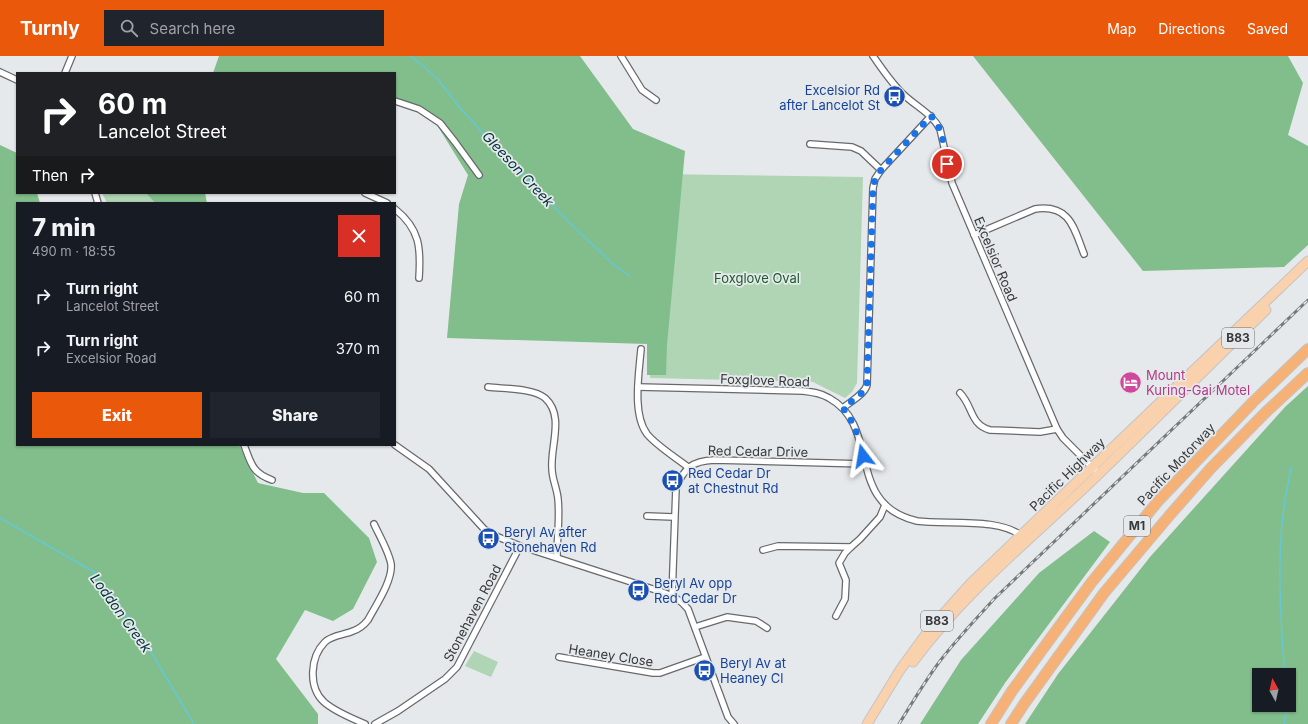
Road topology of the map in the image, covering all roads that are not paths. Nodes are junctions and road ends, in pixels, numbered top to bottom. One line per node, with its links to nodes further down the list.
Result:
1 (72, 56): 5 (street)
2 (621, 56): 7 (street)
3 (873, 56): 9 (street, Excelsior Road)
4 (0, 72): 6 (street)
5 (65, 72)
6 (16, 80)
7 (656, 100)
8 (396, 101): 12 (street)
9 (931, 116): 11 (street); 16 (street, Excelsior Road)
10 (810, 144): 11 (street)
11 (881, 170): 27 (street)
12 (479, 175)
13 (367, 194): 14 (street)
14 (386, 202)
15 (396, 210): 20 (street)
16 (974, 236): 17 (street); 28 (street, Excelsior Road)
17 (1084, 254)
18 (1308, 262): 33 (main road, Pacific Highway / B83)
19 (1308, 270): 33 (main road, Pacific Highway / B83)
20 (419, 278)
21 (641, 349): 25 (street)
22 (1308, 349): 54 (highway, Pacific Motorway / M1)
23 (1308, 373): 55 (highway, M1)
24 (488, 387): 43 (street)
25 (638, 387): 27 (street, Foxglove Road); 32 (street)
26 (960, 393): 28 (street)
27 (843, 408): 31 (street, Foxglove Road)
28 (1057, 429): 33 (street, Excelsior Road)
29 (244, 446): 34 (street)
30 (396, 446): 40 (street)
31 (865, 464): 32 (street, Red Cedar Drive); 35 (street, Foxglove Road)
32 (688, 467): 37 (street)
33 (1096, 470): 39 (main road, Pacific Highway / B83)
34 (272, 480)
35 (885, 505): 39 (street, Foxglove Road); 41 (street)
36 (647, 516): 37 (street)
37 (674, 517): 44 (street)
38 (374, 524): 51 (street)
39 (1024, 538): 50 (main road, Pacific Highway / B83)
40 (520, 546): 43 (street); 52 (street, Stonehaven Road)
41 (851, 547): 42 (street); 45 (street)
42 (763, 550)
43 (556, 557): 44 (street)
44 (672, 596): 46 (street)
45 (836, 616)
46 (695, 627): 47 (street); 49 (street)
47 (767, 628)
48 (559, 657): 49 (street, Heaney Close)
49 (705, 657): 53 (street)
50 (869, 723)
51 (365, 724)
52 (375, 724)
53 (734, 724)
54 (992, 724)
55 (1011, 724)

